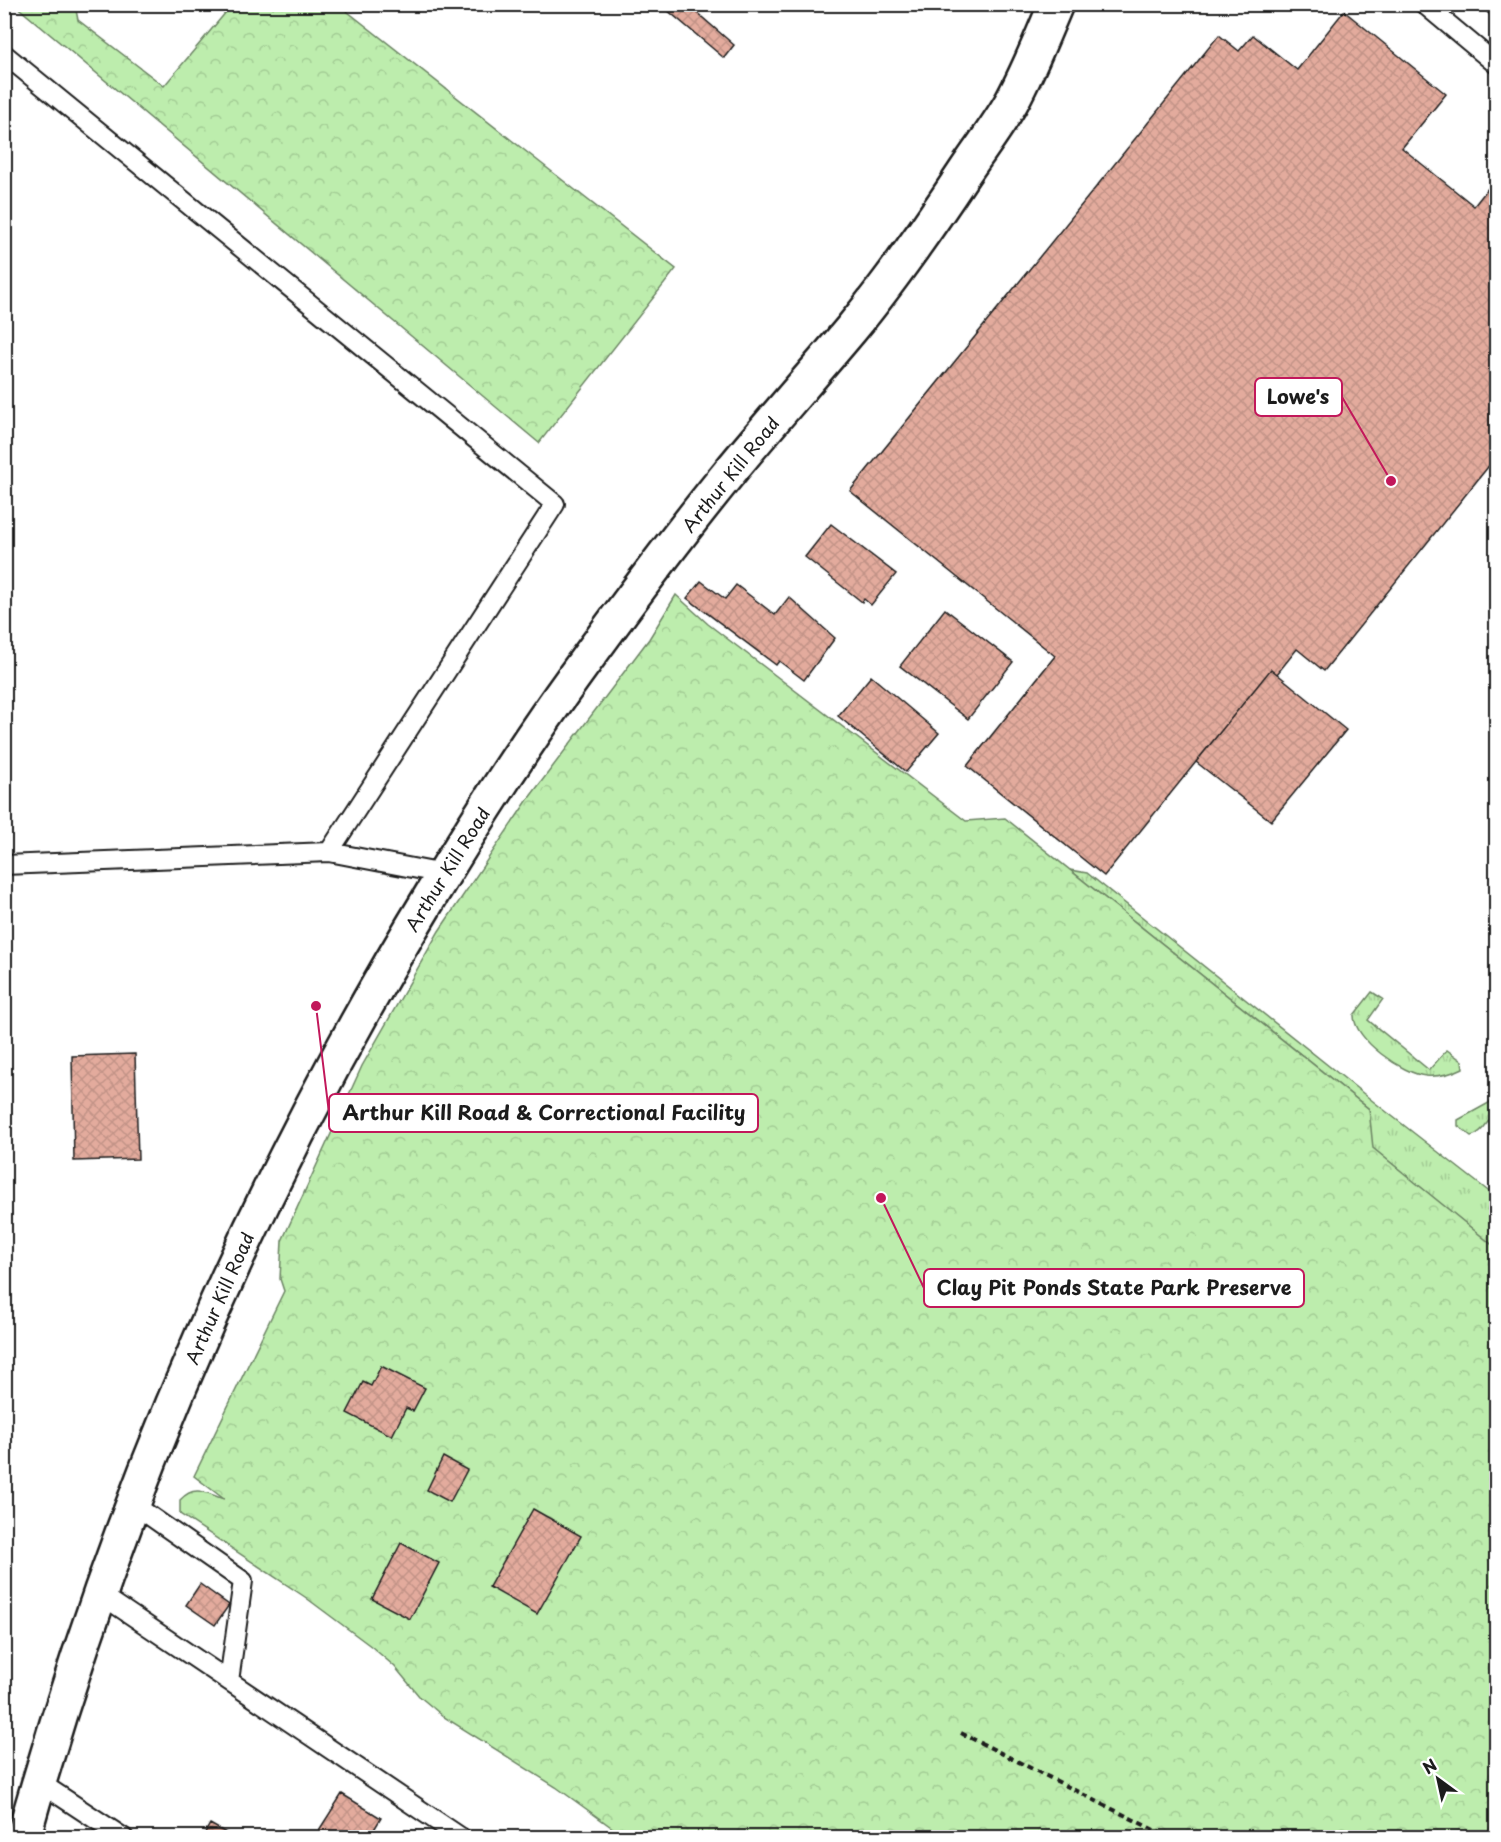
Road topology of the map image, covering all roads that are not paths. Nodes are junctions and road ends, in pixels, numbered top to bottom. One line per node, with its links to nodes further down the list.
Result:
1 (1056, 4): 7 (street, Arthur Kill Road)
2 (1424, 4): 4 (lane)
3 (4, 54): 5 (lane)
4 (1497, 64)
5 (329, 852): 6 (lane); 7 (lane)
6 (4, 865)
7 (444, 874): 8 (street, Arthur Kill Road)
8 (133, 1504): 9 (street, Arthur Kill Road); 10 (lane)
9 (100, 1594): 10 (lane); 11 (street, Arthur Kill Road)
10 (229, 1681): 14 (lane)
11 (39, 1782): 12 (street, Arthur Kill Road); 13 (lane)
12 (23, 1838)
13 (124, 1838)
14 (462, 1838)

